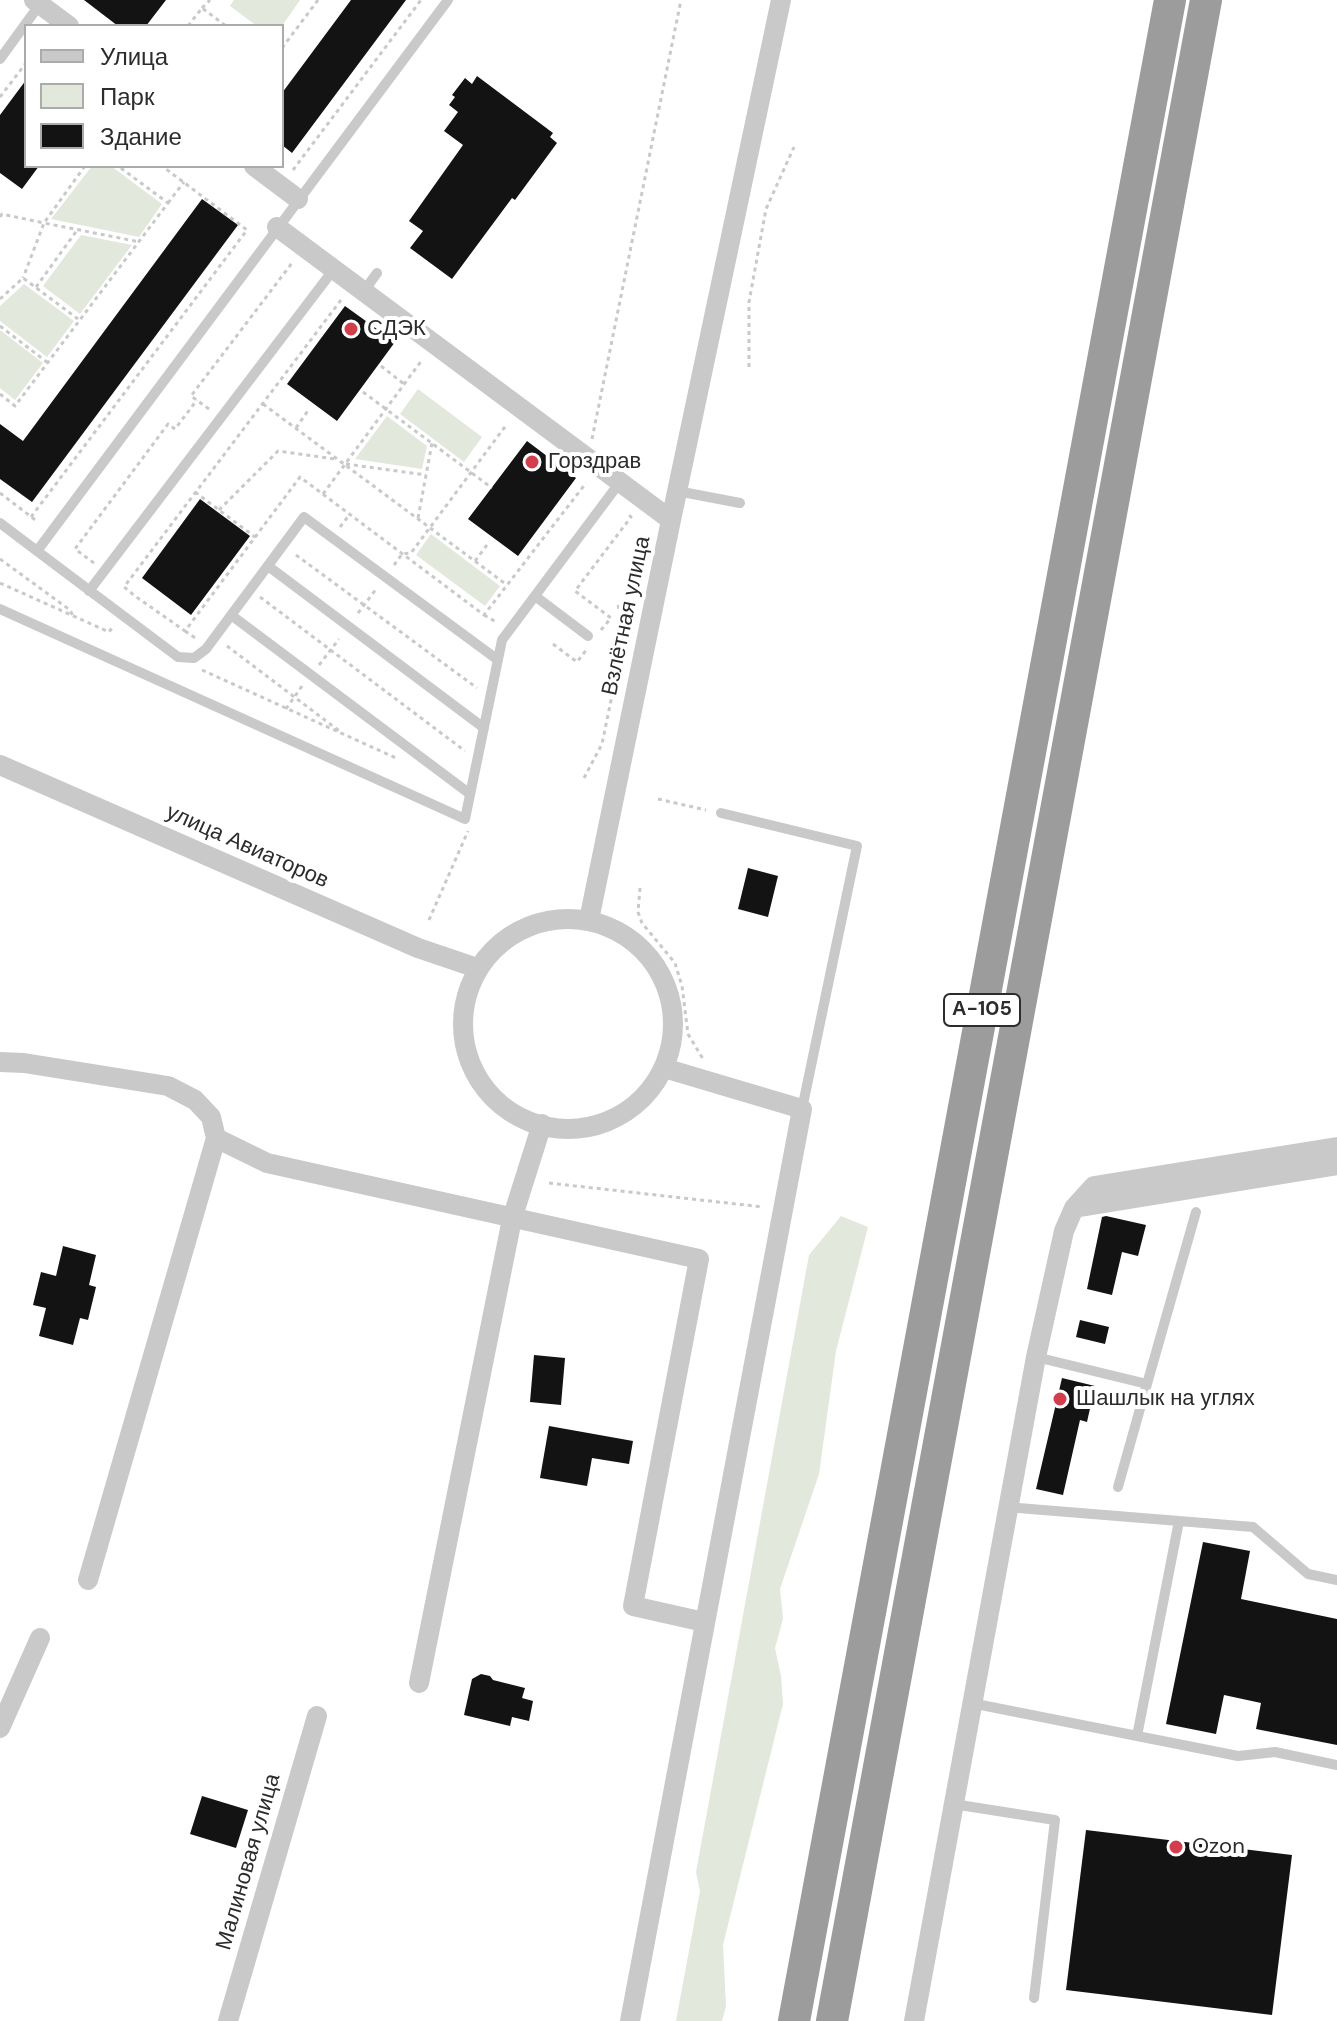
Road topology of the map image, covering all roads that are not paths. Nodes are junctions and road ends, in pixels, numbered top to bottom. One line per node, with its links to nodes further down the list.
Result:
1 (448, 0): 9 (lane)
2 (781, 0): 15 (street)
3 (1170, 0): 62 (highway, А-105)
4 (1206, 0): 63 (highway, А-105)
5 (39, 1): 6 (street); 7 (lane)
6 (67, 24)
7 (0, 59)
8 (257, 168): 9 (street)
9 (298, 199): 10 (lane)
10 (277, 227): 12 (street, Взлётная улица); 19 (lane)
11 (377, 273): 13 (lane)
12 (328, 277): 13 (street, Взлётная улица); 21 (lane)
13 (358, 299): 14 (street, Взлётная улица)
14 (614, 491): 17 (street, Взлётная улица); 22 (lane)
15 (677, 491): 16 (lane); 17 (street)
16 (740, 503)
17 (671, 520): 31 (street, Взлётная улица)
18 (0, 523): 19 (lane)
19 (37, 551): 21 (lane)
20 (268, 566): 24 (lane); 26 (lane); 27 (lane)
21 (89, 591): 24 (lane)
22 (535, 596): 25 (lane); 26 (lane)
23 (0, 609): 29 (lane)
24 (231, 615): 29 (lane)
25 (588, 636)
26 (498, 660): 27 (lane)
27 (484, 728): 29 (lane)
28 (0, 765): 32 (street, улица Авиаторов)
29 (470, 794)
30 (721, 813): 35 (lane)
31 (589, 920): 32 (street); 34 (street)
32 (477, 968): 36 (street)
33 (0, 1062): 37 (street)
34 (664, 1068): 35 (street); 36 (street)
35 (802, 1109): 50 (street)
36 (542, 1124): 42 (street)
37 (216, 1138): 42 (street); 48 (street)
38 (1337, 1147): 40 (street)
39 (1337, 1165): 40 (street)
40 (1074, 1208): 43 (street)
41 (1196, 1212): 44 (lane)
42 (512, 1219): 50 (street); 52 (street)
43 (1036, 1357): 44 (lane); 46 (street)
44 (1147, 1384): 45 (lane)
45 (1118, 1487)
46 (1006, 1507): 47 (lane); 53 (street)
47 (1179, 1521): 49 (lane); 56 (lane)
48 (88, 1580)
49 (1337, 1580)
50 (704, 1622): 61 (street)
51 (40, 1638): 55 (street)
52 (419, 1683)
53 (971, 1703): 56 (lane); 58 (street)
54 (317, 1716): 60 (street, Малиновая улица)
55 (0, 1728)
56 (1137, 1736): 57 (lane)
57 (1337, 1765)
58 (953, 1804): 59 (lane); 64 (street)
59 (1034, 1998)
60 (228, 2021)
61 (630, 2021)
62 (794, 2021)
63 (832, 2021)
64 (914, 2021)

